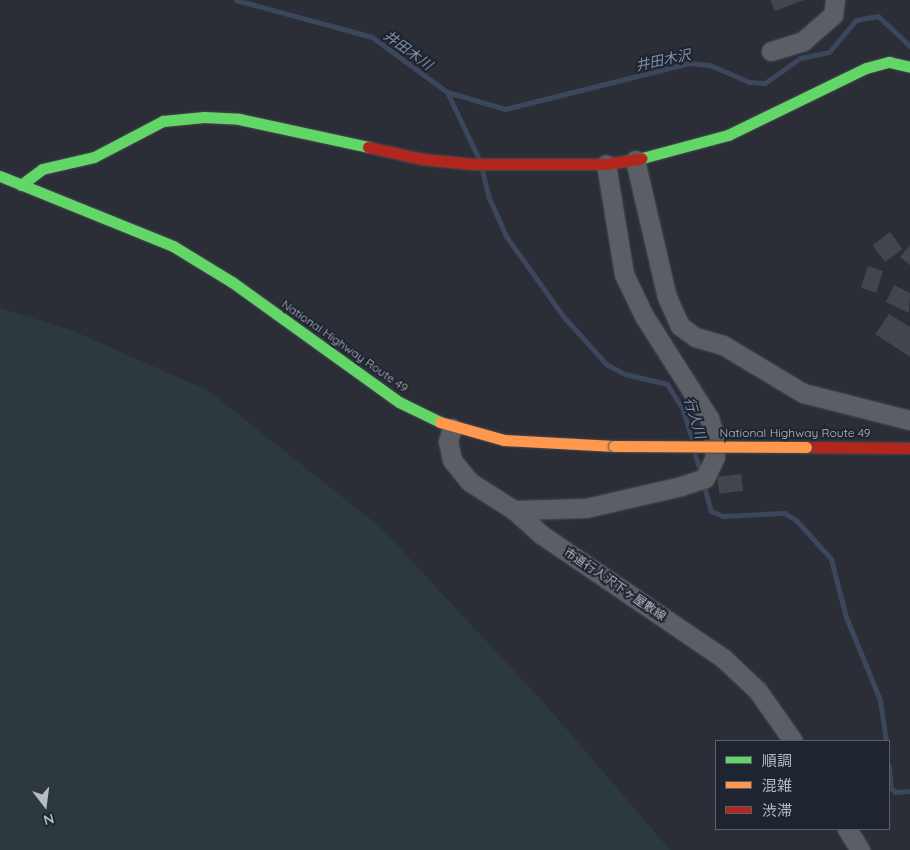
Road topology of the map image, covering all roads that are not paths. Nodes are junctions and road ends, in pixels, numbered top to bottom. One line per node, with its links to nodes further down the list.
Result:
1 (835, 0): 2 (street)
2 (772, 51)
3 (910, 67): 4 (main road)
4 (635, 160): 5 (main road); 8 (street)
5 (606, 164): 7 (main road); 11 (street)
6 (0, 176): 7 (main road, National Highway Route 49)
7 (21, 185): 9 (main road, National Highway Route 49)
8 (910, 420)
9 (452, 428): 10 (main road, National Highway Route 49, bridge); 11 (street, 市道行人沢下ヶ屋敷線)
10 (910, 448)
11 (514, 510): 12 (street, 市道行人沢下ヶ屋敷線)
12 (792, 740)
13 (848, 830): 14 (street)
14 (860, 850)

